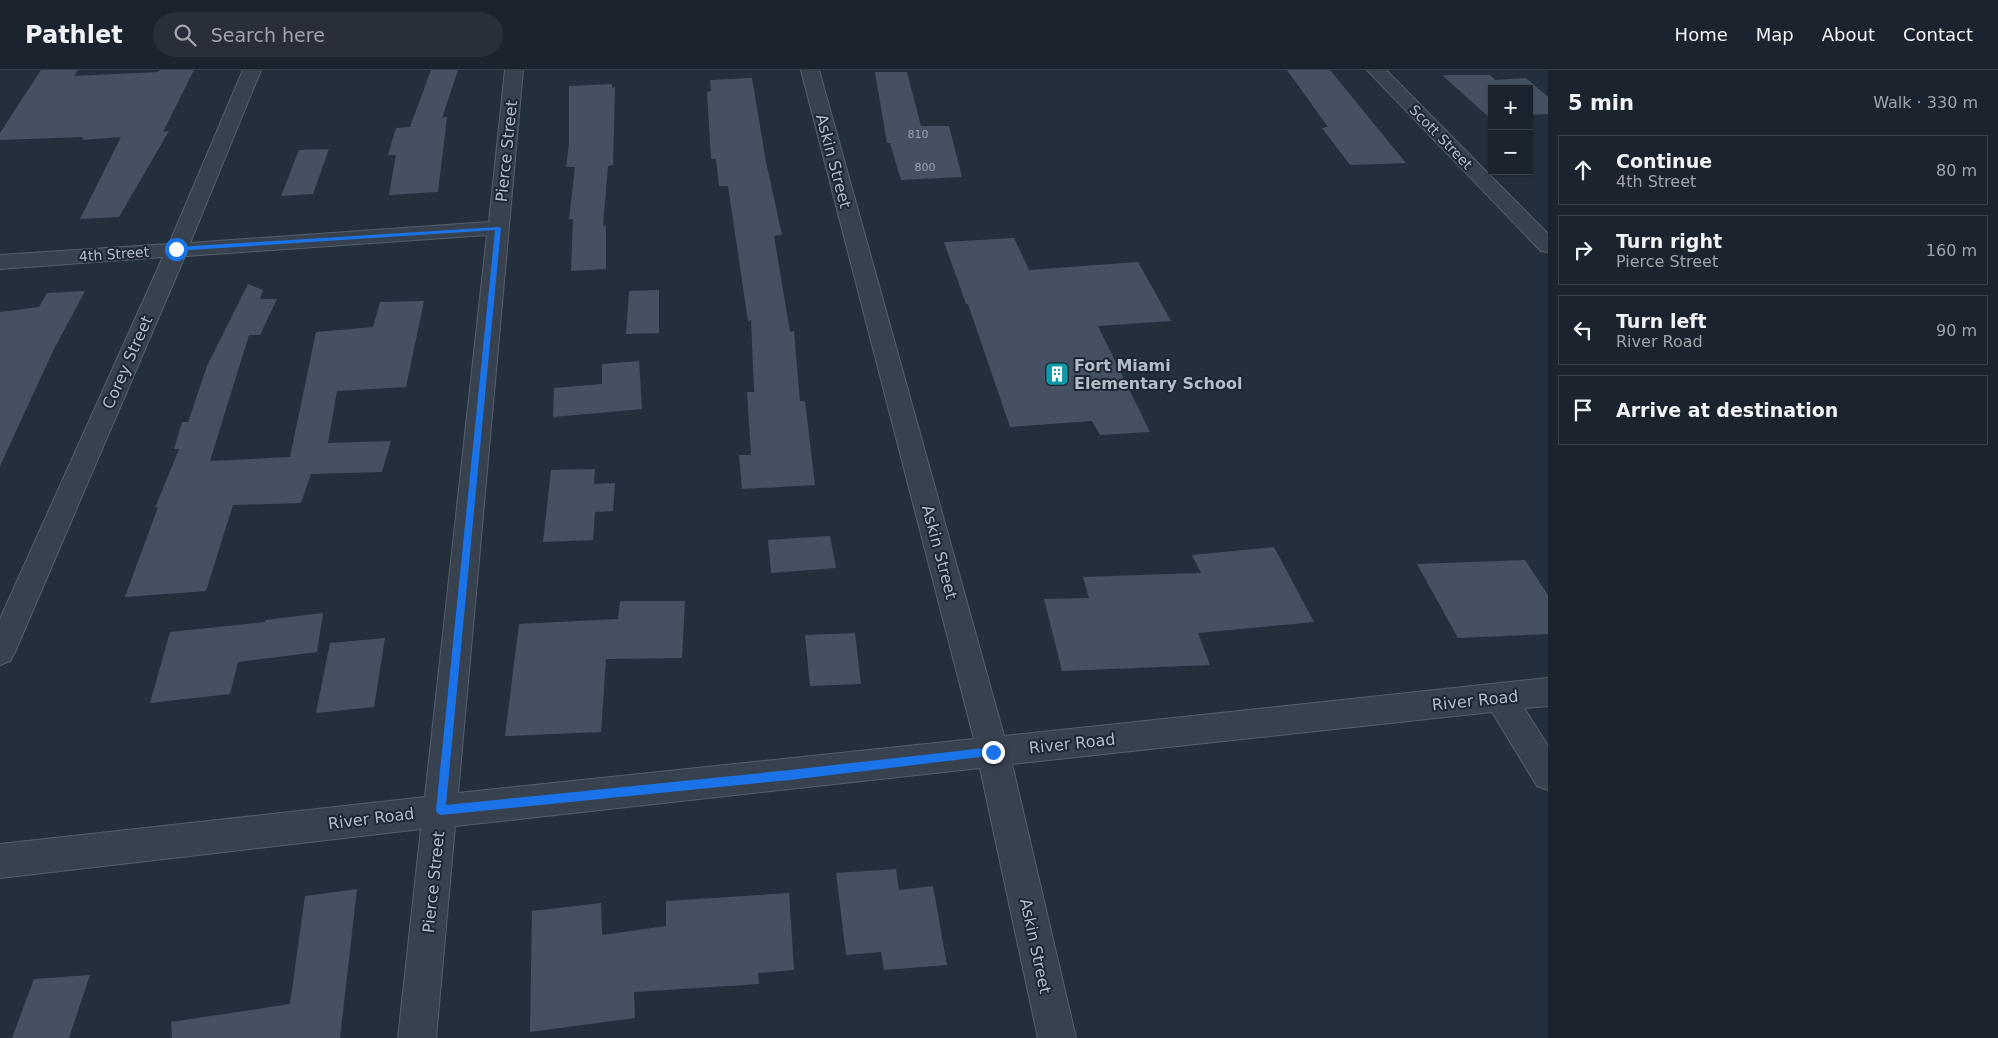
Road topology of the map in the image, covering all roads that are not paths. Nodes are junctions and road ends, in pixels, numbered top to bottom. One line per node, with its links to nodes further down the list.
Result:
1 (252, 70): 7 (street, Corey Street)
2 (514, 70): 5 (street, Pierce Street)
3 (810, 70): 12 (street, Askin Street)
4 (1376, 70): 6 (street, Scott Street)
5 (498, 228): 7 (street, 4th Street); 14 (street, Pierce Street)
6 (1548, 246)
7 (176, 249): 8 (street, 4th Street); 9 (street, Corey Street)
8 (0, 262)
9 (0, 652)
10 (1548, 692): 11 (street, River Road)
11 (1500, 698): 12 (street, River Road); 13 (street)
12 (993, 752): 14 (street, River Road); 17 (street, Askin Street)
13 (1548, 775)
14 (441, 810): 15 (street, River Road); 16 (street, Pierce Street)
15 (0, 862)
16 (417, 1038)
17 (1057, 1038)

